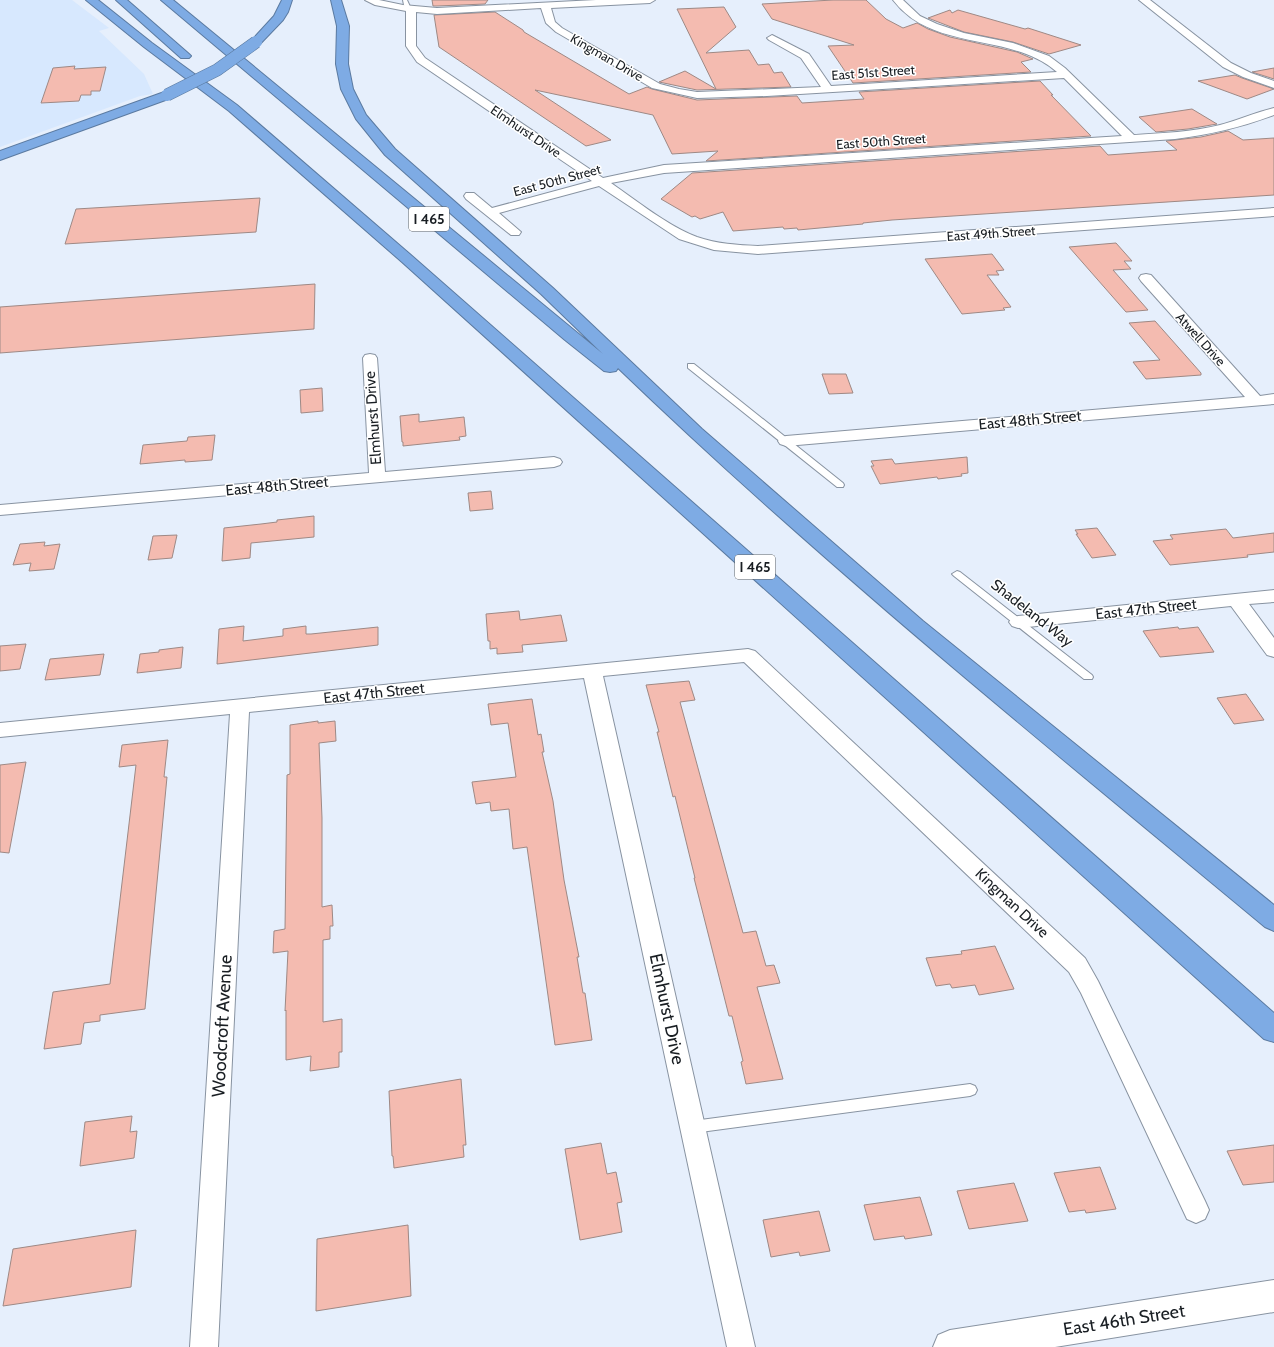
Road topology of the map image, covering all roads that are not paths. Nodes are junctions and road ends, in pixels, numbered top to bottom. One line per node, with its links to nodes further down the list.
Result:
1 (91, 0): 17 (highway)
2 (121, 0): 17 (highway, I 465)
3 (166, 0): 32 (highway, I 465)
4 (287, 0): 20 (highway, bridge)
5 (336, 0): 32 (highway)
6 (370, 0): 10 (street)
7 (650, 0): 11 (street)
8 (898, 0): 13 (street)
9 (1144, 0): 14 (street)
10 (408, 5): 11 (street); 21 (street, Elmhurst Drive)
11 (546, 5): 16 (street, Kingman Drive)
12 (772, 38): 15 (street)
13 (1066, 75): 15 (street, East 51st Street); 19 (street)
14 (1274, 85)
15 (828, 89): 16 (street, East 51st Street)
16 (683, 93)
17 (233, 108): 49 (highway, I 465)
18 (1271, 114): 19 (street, East 50th Street)
19 (1131, 139): 21 (street, East 50th Street)
20 (0, 156)
21 (601, 182): 23 (street, East 50th Street); 26 (street, Elmhurst Drive)
22 (470, 196): 23 (street)
23 (490, 212): 25 (street)
24 (1274, 212): 26 (street, East 49th Street)
25 (515, 232)
26 (709, 245)
27 (1146, 278): 31 (street, Atwell Drive)
28 (370, 358): 35 (street, Elmhurst Drive)
29 (691, 366): 33 (lane)
30 (1274, 399): 31 (street, East 48th Street)
31 (1256, 400): 33 (street, East 48th Street)
32 (696, 433): 48 (highway, I 465)
33 (786, 441): 36 (lane)
34 (554, 462): 35 (street, East 48th Street)
35 (377, 477): 37 (street, East 48th Street)
36 (840, 485)
37 (0, 510)
38 (957, 574): 41 (lane, Shadeland Way)
39 (1274, 596): 40 (street, East 47th Street)
40 (1236, 600): 41 (street, East 47th Street); 42 (street)
41 (1018, 622): 45 (lane, Shadeland Way)
42 (1274, 651)
43 (748, 655): 44 (street, East 47th Street); 52 (street, Kingman Drive)
44 (592, 671): 46 (street, East 47th Street); 51 (street, Elmhurst Drive)
45 (1088, 677)
46 (240, 706): 47 (street, East 47th Street); 54 (street, Woodcroft Avenue)
47 (0, 730)
48 (1274, 920)
49 (1274, 1030)
50 (970, 1090): 51 (lane)
51 (693, 1127): 55 (street, Elmhurst Drive)
52 (1196, 1210)
53 (1273, 1298): 56 (street, East 46th Street)
54 (204, 1347)
55 (741, 1347)
56 (950, 1347)

